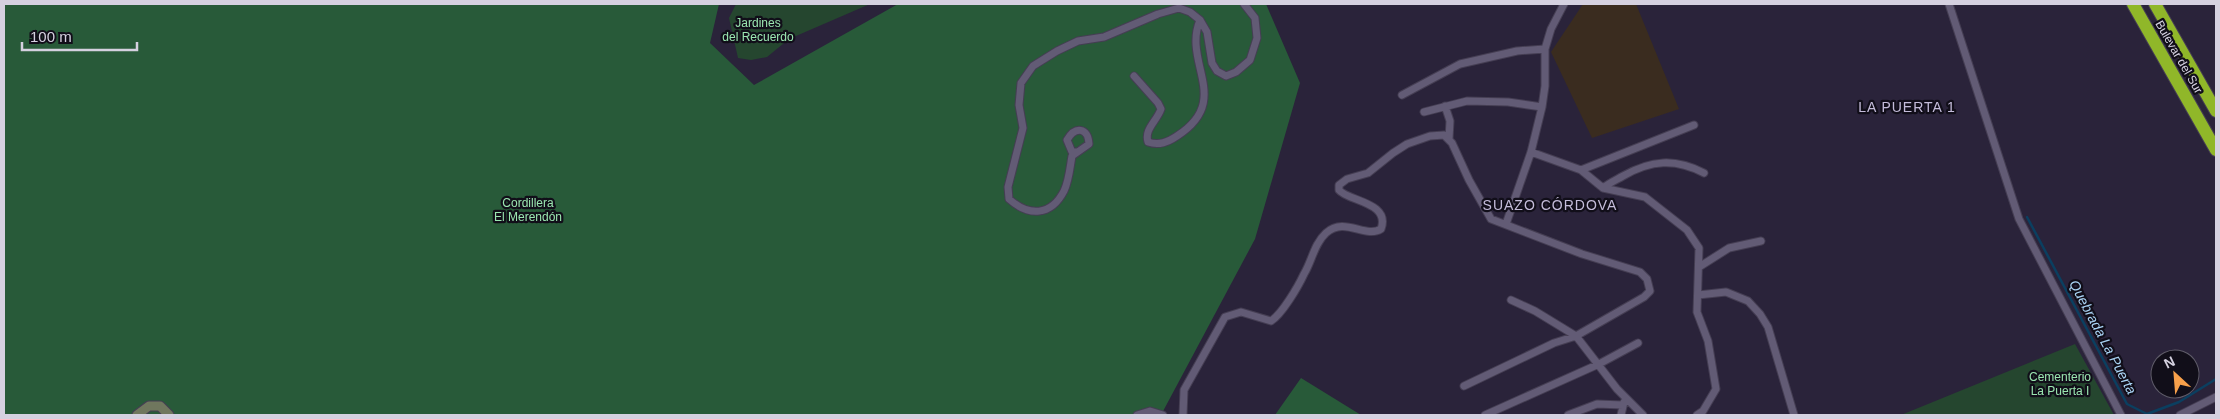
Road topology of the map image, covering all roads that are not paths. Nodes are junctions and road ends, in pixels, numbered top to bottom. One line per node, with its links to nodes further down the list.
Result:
1 (1244, 4): 6 (street)
2 (1564, 4): 7 (street)
3 (1949, 4): 44 (street)
4 (2134, 4): 16 (highway, Bulevar del Sur)
5 (2155, 4): 12 (highway, Bulevar del Sur)
6 (1200, 20): 8 (street); 17 (street)
7 (1545, 49): 9 (street); 11 (street)
8 (1134, 76)
9 (1402, 95)
10 (1445, 106): 11 (street); 13 (street); 15 (street)
11 (1542, 107): 18 (street)
12 (2216, 111)
13 (1424, 112)
14 (1694, 126): 19 (street)
15 (1449, 139): 22 (street); 37 (street)
16 (2216, 150)
17 (1076, 152)
18 (1531, 152): 19 (street); 22 (street)
19 (1581, 170): 21 (street)
20 (1704, 173): 21 (street)
21 (1603, 188): 24 (street)
22 (1506, 224): 27 (street)
23 (1762, 241): 24 (street)
24 (1700, 267): 25 (street)
25 (1698, 295): 42 (street); 43 (street)
26 (1512, 300): 27 (street)
27 (1576, 336): 29 (street); 30 (street)
28 (1638, 343): 29 (street)
29 (1599, 364): 32 (street); 38 (street)
30 (1464, 386)
31 (2216, 397): 45 (street)
32 (1624, 401): 39 (street); 40 (street); 41 (street)
33 (136, 415): 34 (street)
34 (169, 415)
35 (1137, 415): 36 (street)
36 (1163, 415)
37 (1183, 415)
38 (1485, 415)
39 (1568, 415)
40 (1621, 415)
41 (1643, 415)
42 (1698, 415)
43 (1794, 415)
44 (2121, 415)
45 (2180, 415)

